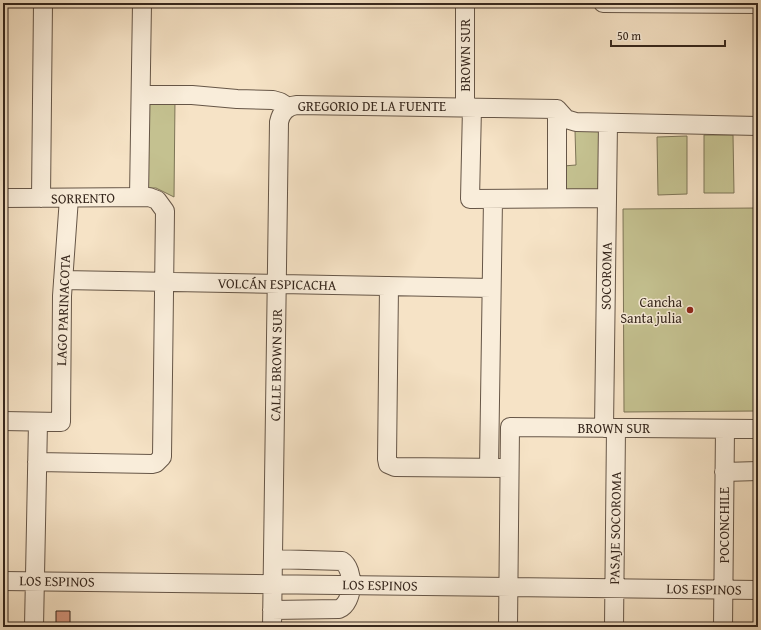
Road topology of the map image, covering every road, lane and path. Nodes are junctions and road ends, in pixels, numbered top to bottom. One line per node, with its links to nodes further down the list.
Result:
1 (43, 3): 14 (street)
2 (142, 3): 6 (street)
3 (466, 3): 8 (street, BROWN SUR)
4 (603, 3): 5 (street)
5 (758, 4)
6 (141, 95): 7 (street, GREGORIO DE LA FUENTE); 12 (street)
7 (288, 107): 8 (street, GREGORIO DE LA FUENTE); 21 (street, CALLE BROWN SUR)
8 (468, 107): 9 (street, GREGORIO DE LA FUENTE); 18 (street, BROWN SUR)
9 (557, 109): 10 (street); 16 (street)
10 (608, 123): 11 (street); 17 (street, SOCOROMA)
11 (758, 126)
12 (139, 197): 15 (street, SORRENTO); 20 (street, SORRENTO)
13 (3, 198): 14 (street, SORRENTO)
14 (41, 198): 15 (street, SORRENTO)
15 (69, 198): 19 (street, LAGO PARINACOTA)
16 (558, 198): 17 (street); 18 (street)
17 (607, 198): 26 (street, SOCOROMA)
18 (493, 199): 23 (street)
19 (63, 280): 20 (street, VOLCÁN ESPICACHA); 25 (street, LAGO PARINACOTA)
20 (164, 282): 21 (street, VOLCÁN ESPICACHA); 29 (street)
21 (277, 284): 22 (street, VOLCÁN ESPICACHA); 34 (street, CALLE BROWN SUR)
22 (389, 286): 23 (street, VOLCÁN ESPICACHA); 30 (street)
23 (491, 288): 30 (street)
24 (3, 421): 25 (street)
25 (38, 422): 29 (street)
26 (610, 428): 27 (street, BROWN SUR); 31 (street, BROWN SUR); 40 (street, PASAJE SOCOROMA)
27 (725, 429): 28 (street, BROWN SUR); 33 (street, POCONCHILE)
28 (758, 429)
29 (37, 462): 36 (street)
30 (489, 468): 31 (street)
31 (509, 468): 39 (street, BROWN SUR)
32 (758, 471): 33 (street, POCONCHILE)
33 (724, 472): 41 (street, POCONCHILE)
34 (273, 559): 37 (street, CALLE BROWN SUR); 38 (street)
35 (3, 581): 36 (street, LOS ESPINOS)
36 (35, 581): 37 (street, LOS ESPINOS); 44 (street)
37 (273, 584): 38 (street, LOS ESPINOS); 43 (street, CALLE BROWN SUR)
38 (350, 585): 39 (street, LOS ESPINOS); 43 (street)
39 (508, 587): 40 (street, LOS ESPINOS); 45 (street, BROWN SUR)
40 (614, 588): 41 (street, LOS ESPINOS); 46 (street, PASAJE SOCOROMA)
41 (724, 589): 42 (street, LOS ESPINOS); 47 (street, POCONCHILE)
42 (758, 590)
43 (272, 618)
44 (34, 627)
45 (508, 627)
46 (614, 627)
47 (723, 627)

